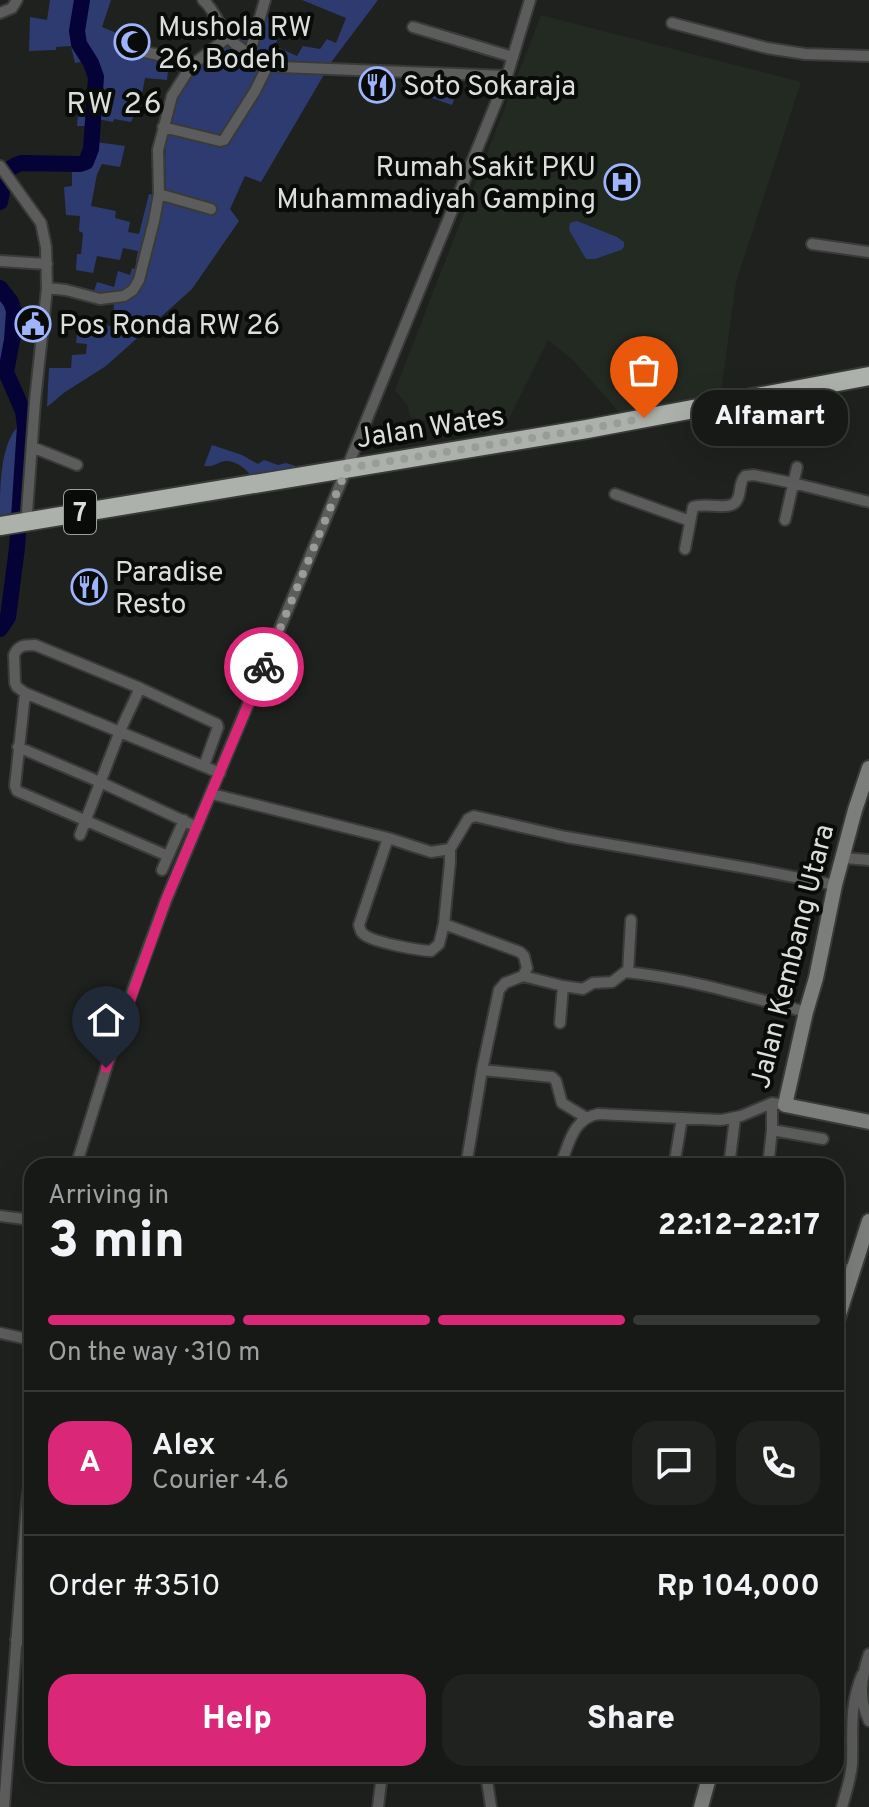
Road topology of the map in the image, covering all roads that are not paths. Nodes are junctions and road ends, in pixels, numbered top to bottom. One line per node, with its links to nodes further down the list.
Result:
1 (17, 0): 5 (street)
2 (203, 0): 8 (street)
3 (265, 0): 10 (street)
4 (530, 0): 12 (street)
5 (0, 13)
6 (672, 23): 11 (street)
7 (413, 27): 12 (street)
8 (228, 37): 10 (street); 14 (street)
9 (140, 51): 14 (street)
10 (249, 55): 13 (street)
11 (869, 56)
12 (513, 57): 15 (street)
13 (269, 63): 15 (street); 16 (street)
14 (191, 66): 16 (street)
15 (507, 76): 29 (street)
16 (163, 127): 18 (street)
17 (0, 166): 23 (street)
18 (159, 194): 19 (street); 24 (street)
19 (211, 209)
20 (812, 244): 21 (street)
21 (869, 252)
22 (0, 261): 23 (street)
23 (47, 264): 24 (street)
24 (47, 288): 26 (street)
25 (869, 376): 29 (highway, Jalan Wates / 7)
26 (32, 447): 27 (street); 35 (street)
27 (77, 465)
28 (797, 467): 30 (street)
29 (347, 468): 35 (highway, Jalan Wates / 7); 44 (street)
30 (793, 483): 32 (street); 33 (street); 34 (street)
31 (615, 494): 34 (street)
32 (869, 502)
33 (785, 520)
34 (690, 521): 37 (street)
35 (24, 522): 36 (highway, Jalan Wates / 7)
36 (0, 526)
37 (685, 549)
38 (140, 688): 39 (street); 40 (street); 42 (street)
39 (25, 693): 40 (street); 41 (street)
40 (120, 731): 42 (street); 45 (street)
41 (18, 747): 45 (street); 47 (street)
42 (204, 766): 44 (street)
43 (869, 768): 54 (street, Jalan Kembang Utara)
44 (220, 773): 46 (street)
45 (100, 782): 47 (street); 48 (street)
46 (212, 794): 49 (street); 51 (street)
47 (86, 819): 50 (street); 53 (street)
48 (184, 820): 49 (street); 53 (street)
49 (197, 827): 73 (street)
50 (80, 835)
51 (388, 838): 52 (street); 59 (street)
52 (450, 849): 57 (street); 59 (street)
53 (168, 856): 56 (street)
54 (844, 858): 55 (street); 57 (street, Jalan Kembang Utara)
55 (869, 860)
56 (162, 870)
57 (835, 885): 63 (street, Jalan Kembang Utara)
58 (631, 920): 60 (street)
59 (444, 924): 61 (street)
60 (628, 972): 62 (street); 63 (street)
61 (523, 976): 62 (street); 65 (street)
62 (563, 986): 64 (street)
63 (806, 1012): 66 (street, Jalan Kembang Utara)
64 (560, 1023)
65 (482, 1070): 67 (street); 74 (street)
66 (779, 1104): 69 (street, Jalan Kembang Utara); 70 (street); 71 (street)
67 (585, 1117): 68 (street, Jalan Kembang Utara); 75 (street)
68 (682, 1118): 69 (street, Jalan Kembang Utara); 76 (street)
69 (735, 1118): 77 (street)
70 (869, 1122)
71 (772, 1130): 72 (street); 78 (street)
72 (823, 1139)
73 (79, 1158)
74 (467, 1158)
75 (563, 1158)
76 (675, 1158)
77 (730, 1158)
78 (769, 1158)
79 (0, 1216): 80 (street)
80 (24, 1219)
81 (869, 1221): 83 (street)
82 (844, 1268): 83 (street)
83 (852, 1271): 84 (street)
84 (844, 1298)
85 (0, 1333): 86 (street)
86 (24, 1338)
87 (24, 1540): 88 (street)
88 (16, 1640): 89 (street); 96 (street)
89 (24, 1640)
90 (869, 1654): 91 (street)
91 (862, 1675): 92 (street); 100 (street)
92 (869, 1721)
93 (381, 1782): 97 (street)
94 (487, 1782): 98 (street)
95 (708, 1782): 99 (street)
96 (4, 1807)
97 (378, 1807)
98 (491, 1807)
99 (701, 1807)
100 (842, 1807)

